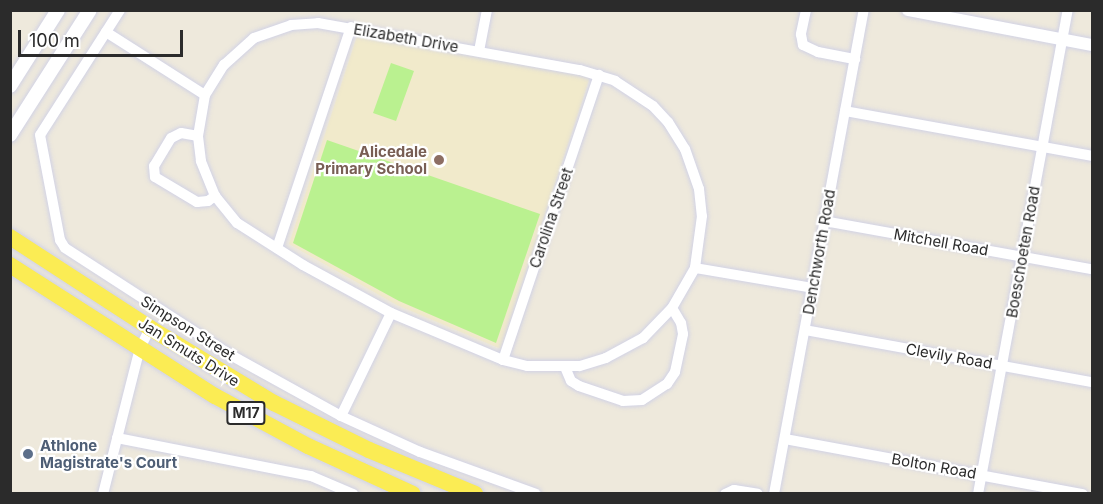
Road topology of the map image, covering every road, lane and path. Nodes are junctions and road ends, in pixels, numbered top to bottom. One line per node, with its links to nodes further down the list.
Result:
1 (58, 10): 16 (main road)
2 (90, 10): 19 (main road)
3 (120, 10): 10 (street, Simpson Street)
4 (487, 10): 13 (street)
5 (806, 10): 14 (street)
6 (864, 10): 14 (street, Denchworth Road)
7 (908, 10): 11 (street)
8 (1068, 10): 11 (street, Boeschoeten Road)
9 (351, 27): 13 (street, Elizabeth Drive); 17 (street, Elizabeth Drive); 26 (street)
10 (106, 32): 17 (street); 41 (street, Simpson Street)
11 (1063, 39): 12 (street); 21 (street, Boeschoeten Road)
12 (1092, 45)
13 (479, 51): 15 (street, Elizabeth Drive)
14 (855, 59): 18 (street, Denchworth Road)
15 (599, 75): 29 (street, Elizabeth Drive); 37 (street, Carolina Street)
16 (10, 86)
17 (206, 95): 20 (street, Elizabeth Drive)
18 (845, 111): 21 (street); 24 (street, Denchworth Road)
19 (10, 135)
20 (198, 136): 23 (street, Elizabeth Drive); 23 (street)
21 (1042, 147): 22 (street); 27 (street, Boeschoeten Road)
22 (1092, 156)
23 (215, 196): 26 (street, Elizabeth Drive)
24 (824, 221): 27 (street, Mitchell Road); 31 (street, Denchworth Road)
25 (10, 237): 34 (main road, Jan Smuts Drive / M17)
26 (277, 248): 33 (street, Elizabeth Drive)
27 (1021, 257): 30 (street, Mitchell Road); 38 (street, Boeschoeten Road)
28 (10, 265): 36 (main road, Jan Smuts Drive / M17)
29 (694, 268): 31 (street); 32 (street, Elizabeth Drive)
30 (1092, 269)
31 (813, 288): 35 (street, Denchworth Road)
32 (672, 308): 39 (street, Elizabeth Drive); 39 (street)
33 (391, 313): 37 (street, Elizabeth Drive); 41 (street)
34 (150, 328): 36 (street); 48 (main road, Jan Smuts Drive / M17)
35 (805, 330): 38 (street, Clevily Road); 43 (street, Denchworth Road)
36 (140, 348): 42 (street); 47 (main road, Jan Smuts Drive / M17)
37 (503, 360): 39 (street, Elizabeth Drive)
38 (1002, 365): 40 (street, Clevily Road); 44 (street, Boeschoeten Road)
39 (565, 367)
40 (1092, 382)
41 (341, 416): 49 (street, Simpson Street)
42 (117, 438): 45 (street); 46 (street)
43 (785, 439): 44 (street, Bolton Road); 52 (street, Denchworth Road)
44 (981, 475): 53 (street, Boeschoeten Road); 54 (street, Bolton Road)
45 (103, 494)
46 (353, 494)
47 (413, 494)
48 (475, 494)
49 (536, 494)
50 (725, 494): 51 (street)
51 (758, 494)
52 (774, 494)
53 (978, 494)
54 (1083, 494)

